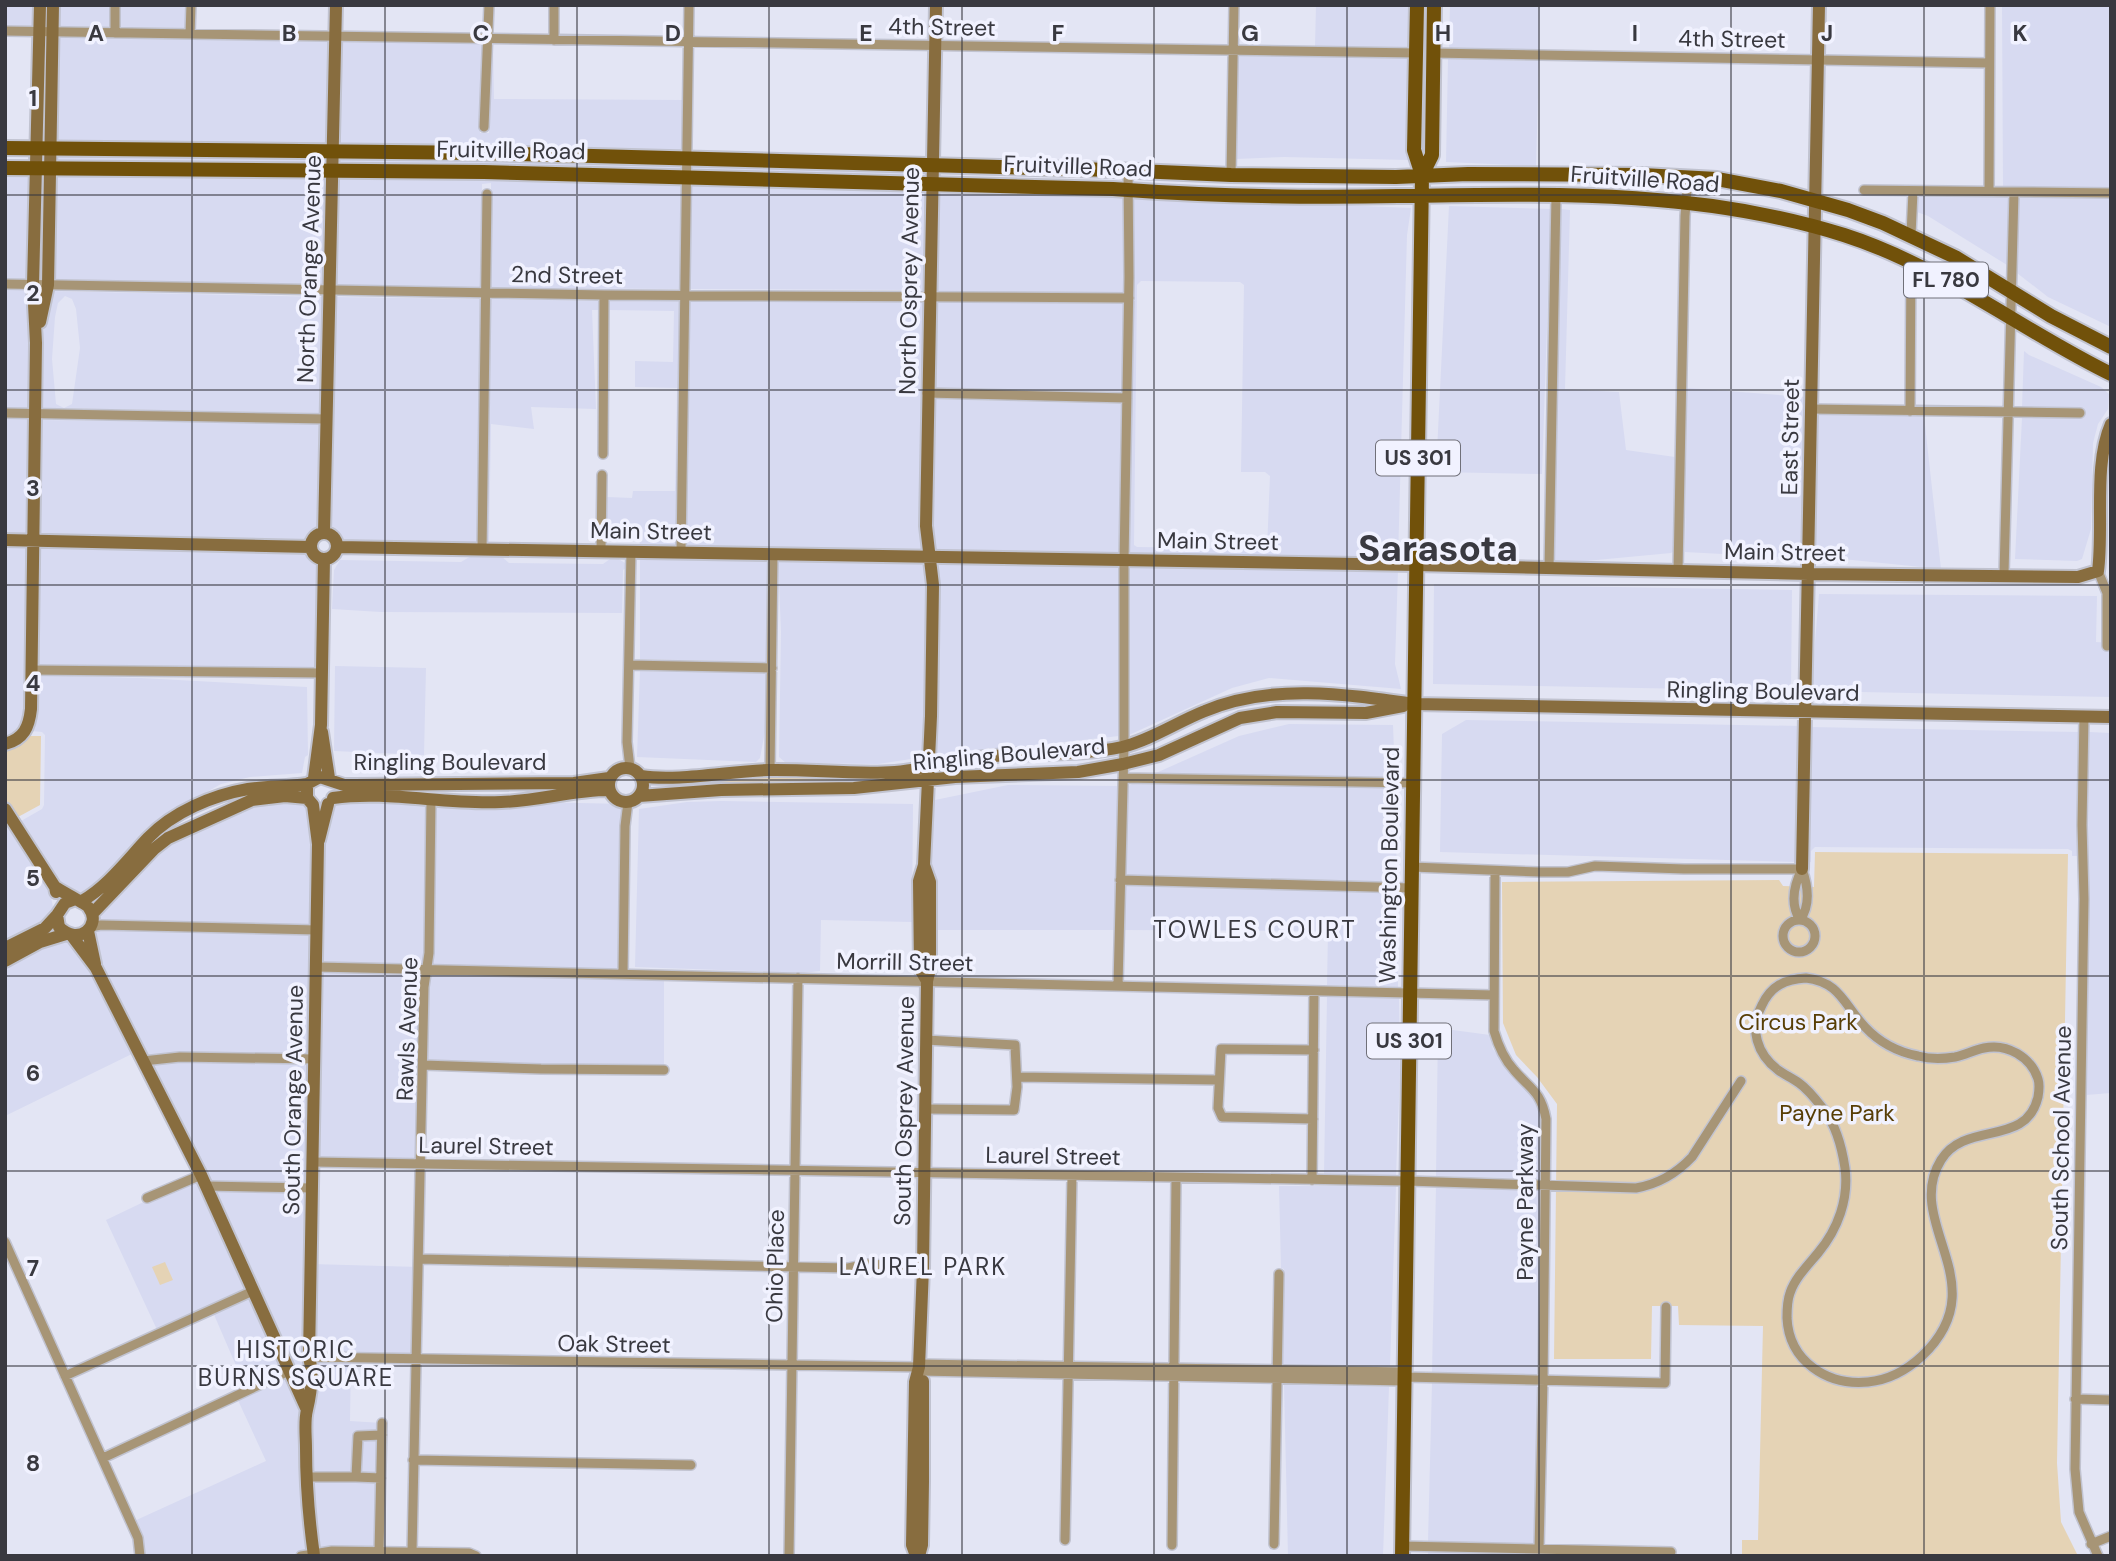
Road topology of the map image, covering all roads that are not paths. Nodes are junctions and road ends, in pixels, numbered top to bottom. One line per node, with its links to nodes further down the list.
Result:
1 (40, 5): 16 (street)
2 (53, 5): 16 (street)
3 (115, 5): 17 (street)
4 (191, 5): 18 (street)
5 (336, 5): 19 (street, North Orange Avenue)
6 (489, 5): 20 (street)
7 (554, 5): 21 (street)
8 (689, 5): 22 (street)
9 (936, 5): 23 (street, North Osprey Avenue)
10 (1234, 5): 24 (street)
11 (1417, 5): 25 (main road, Washington Boulevard / US 301)
12 (1434, 5): 26 (main road, Washington Boulevard / US 301)
13 (1819, 5): 27 (street, East Street)
14 (1990, 5): 28 (street)
15 (5, 31): 16 (street, 4th Street)
16 (46, 31): 17 (street, 4th Street); 31 (street)
17 (115, 33): 18 (street, 4th Street)
18 (190, 34): 19 (street, 4th Street)
19 (336, 37): 20 (street, 4th Street); 32 (street, North Orange Avenue)
20 (487, 39): 21 (street, 4th Street); 29 (street)
21 (554, 40): 22 (street, 4th Street)
22 (689, 41): 23 (street, 4th Street); 33 (street)
23 (935, 46): 24 (street, 4th Street); 34 (street, North Osprey Avenue)
24 (1233, 50): 25 (street, 4th Street); 39 (street)
25 (1417, 53): 40 (main road, Washington Boulevard / US 301)
26 (1433, 53): 27 (street, 4th Street); 40 (main road, Washington Boulevard / US 301)
27 (1818, 60): 28 (street, 4th Street); 53 (street, East Street)
28 (1989, 63): 47 (street)
29 (484, 127)
30 (5, 148): 31 (main road, Fruitville Road)
31 (43, 149): 32 (main road, Fruitville Road); 36 (street)
32 (333, 150): 33 (main road, Fruitville Road); 37 (street, North Orange Avenue)
33 (687, 158): 34 (main road, Fruitville Road); 41 (street)
34 (932, 165): 38 (main road, Fruitville Road); 43 (street, North Osprey Avenue)
35 (5, 167): 36 (main road, Fruitville Road)
36 (43, 168): 37 (main road, Fruitville Road); 59 (street); 60 (street)
37 (333, 169): 41 (main road, Fruitville Road); 61 (street, North Orange Avenue)
38 (1128, 171): 39 (main road, Fruitville Road); 44 (street)
39 (1231, 175): 40 (main road, Fruitville Road)
40 (1422, 175): 42 (main road, Fruitville Road / FL 780); 51 (main road, Washington Boulevard / US 301)
41 (687, 177): 43 (main road, Fruitville Road); 65 (street)
42 (1688, 177): 53 (main road, Fruitville Road / FL 780); 54 (street)
43 (932, 184): 44 (main road, Fruitville Road); 66 (street, North Osprey Avenue)
44 (1129, 190): 51 (main road, Fruitville Road); 67 (street)
45 (1864, 190): 46 (street)
46 (1913, 191): 47 (street); 56 (street)
47 (1989, 191): 48 (street)
48 (2014, 192): 49 (street); 62 (street)
49 (2111, 193)
50 (487, 194): 63 (street)
51 (1421, 196): 52 (main road, Fruitville Road / FL 780); 97 (main road, Washington Boulevard / US 301)
52 (1556, 196): 54 (main road, Fruitville Road / FL 780); 98 (street)
53 (1814, 200): 55 (street, East Street); 56 (main road, Fruitville Road / FL 780)
54 (1686, 201): 55 (main road, Fruitville Road / FL 780); 99 (street)
55 (1814, 227): 57 (main road, Fruitville Road / FL 780); 74 (street, East Street)
56 (1911, 235): 62 (main road, Fruitville Road / FL 780)
57 (1911, 263): 68 (main road, Fruitville Road / FL 780); 75 (street)
58 (5, 284): 59 (street, 2nd Street)
59 (33, 285): 60 (street, 2nd Street); 69 (street)
60 (48, 285): 61 (street, 2nd Street); 69 (street)
61 (330, 291): 63 (street, 2nd Street); 80 (street, North Orange Avenue)
62 (2012, 292): 68 (street); 70 (main road, Fruitville Road / FL 780)
63 (486, 293): 64 (street, 2nd Street); 89 (street)
64 (604, 295): 65 (street, 2nd Street); 82 (street)
65 (685, 295): 66 (street, 2nd Street); 92 (street)
66 (929, 296): 67 (street, 2nd Street); 72 (street, North Osprey Avenue)
67 (1129, 298): 73 (street)
68 (2011, 318): 71 (main road, Fruitville Road / FL 780); 76 (street)
69 (36, 343): 79 (street)
70 (2111, 347)
71 (2111, 374)
72 (927, 393): 73 (street); 94 (street, North Osprey Avenue)
73 (1127, 398): 96 (street)
74 (1811, 409): 75 (street); 101 (street, East Street)
75 (1910, 411): 76 (street)
76 (2010, 412): 78 (street); 102 (street)
77 (5, 413): 79 (street)
78 (2080, 413)
79 (35, 414): 80 (street); 86 (street)
80 (326, 419): 84 (street, North Orange Avenue)
81 (2111, 424): 100 (street)
82 (603, 454)
83 (602, 475): 90 (street)
84 (324, 533): 87 (street); 88 (street)
85 (5, 540): 86 (street)
86 (33, 541): 87 (street); 106 (street)
87 (311, 547): 95 (street)
88 (337, 547): 89 (street, Main Street); 95 (street)
89 (482, 550): 90 (street, Main Street)
90 (601, 551): 91 (street, Main Street)
91 (631, 552): 92 (street, Main Street); 104 (street)
92 (681, 552): 93 (street, Main Street)
93 (773, 554): 94 (street, Main Street); 105 (street)
94 (929, 558): 96 (street, Main Street); 116 (street, South Osprey Avenue)
95 (324, 559): 107 (street, South Orange Avenue)
96 (1124, 561): 97 (street, Main Street); 114 (street)
97 (1416, 565): 98 (street, Main Street); 108 (main road, Washington Boulevard / US 301)
98 (1549, 569): 99 (street, Main Street)
99 (1678, 571): 101 (street, Main Street)
100 (2098, 571): 102 (street, Main Street); 103 (street)
101 (1809, 574): 102 (street, Main Street); 109 (street, East Street)
102 (2004, 574)
103 (2107, 646)
104 (629, 665): 105 (street); 117 (street)
105 (772, 668): 118 (street)
106 (31, 670): 107 (street); 113 (street)
107 (321, 673): 112 (street, South Orange Avenue)
108 (1414, 704): 109 (street, Ringling Boulevard); 114 (street, Ringling Boulevard); 115 (street, Ringling Boulevard); 123 (main road, Washington Boulevard / US 301)
109 (1806, 713): 110 (street, Ringling Boulevard); 132 (street, East Street)
110 (2084, 717): 111 (street, Ringling Boulevard); 197 (street, South School Avenue)
111 (2111, 717)
112 (321, 725): 121 (street, South Orange Avenue); 125 (street, South Orange Avenue)
113 (5, 744)
114 (1124, 747): 115 (street); 116 (street, Ringling Boulevard)
115 (1123, 764): 120 (street); 122 (street, Ringling Boulevard)
116 (927, 766): 118 (street, Ringling Boulevard); 122 (street, South Osprey Avenue)
117 (630, 768): 119 (street); 124 (street)
118 (770, 770): 119 (street, Ringling Boulevard)
119 (641, 776): 126 (street)
120 (1123, 778): 123 (street); 134 (street)
121 (331, 780): 124 (street, Ringling Boulevard); 125 (street, Ringling Boulevard); 127 (street, South Orange Avenue)
122 (926, 781): 126 (street, Ringling Boulevard); 150 (street, South Osprey Avenue)
123 (1413, 783): 131 (main road, Washington Boulevard / US 301)
124 (609, 784): 126 (street); 128 (street, Ringling Boulevard)
125 (310, 791): 127 (street, Ringling Boulevard); 130 (street, South Orange Avenue); 137 (street); 140 (street)
126 (634, 799): 148 (street)
127 (331, 801): 128 (street, Ringling Boulevard); 130 (street, South Orange Avenue)
128 (431, 801): 147 (street, Rawls Avenue)
129 (5, 809): 135 (street)
130 (318, 844): 141 (street, South Orange Avenue)
131 (1412, 867): 133 (street); 136 (main road, Washington Boulevard / US 301)
132 (1802, 869): 133 (street); 139 (street, East Street)
133 (1495, 872): 154 (street, Payne Parkway)
134 (1120, 880): 136 (street); 151 (street)
135 (55, 887): 137 (street); 138 (street)
136 (1411, 888): 153 (main road, Washington Boulevard / US 301)
137 (77, 901): 138 (street); 140 (street)
138 (58, 912): 142 (street); 143 (street)
139 (1800, 919)
140 (90, 924): 141 (street); 142 (street); 146 (street)
141 (317, 930): 145 (street, South Orange Avenue)
142 (69, 935): 144 (street); 146 (street)
143 (5, 948)
144 (5, 961)
145 (317, 967): 147 (street, Morrill Street); 158 (street, South Orange Avenue)
146 (96, 968): 159 (street)
147 (427, 969): 148 (street, Morrill Street); 160 (street, Rawls Avenue)
148 (623, 974): 149 (street, Morrill Street)
149 (798, 978): 150 (street, Morrill Street); 169 (street, Ohio Place)
150 (927, 981): 151 (street, Morrill Street); 155 (street, South Osprey Avenue)
151 (1118, 985): 152 (street, Morrill Street)
152 (1314, 991): 153 (street, Morrill Street); 156 (street)
153 (1410, 993): 154 (street, Morrill Street); 175 (main road, Washington Boulevard / US 301)
154 (1493, 995): 176 (street, Payne Parkway)
155 (926, 1040): 162 (street); 165 (street, South Osprey Avenue)
156 (1314, 1050): 163 (street); 166 (street)
157 (2023, 1057): 157 (street)
158 (315, 1059): 159 (street); 167 (street, South Orange Avenue)
159 (143, 1061): 173 (street)
160 (423, 1065): 161 (street); 168 (street, Rawls Avenue)
161 (664, 1070)
162 (1017, 1077): 163 (street); 165 (street)
163 (1218, 1080): 166 (street)
164 (1741, 1081): 176 (street, Laurel Street)
165 (926, 1109): 170 (street, South Osprey Avenue)
166 (1313, 1119): 174 (street)
167 (314, 1162): 168 (street, Laurel Street); 177 (street, South Orange Avenue)
168 (421, 1164): 169 (street, Laurel Street); 180 (street, Rawls Avenue)
169 (796, 1171): 170 (street, Laurel Street); 181 (street, Ohio Place)
170 (924, 1173): 171 (street, Laurel Street); 182 (street, South Osprey Avenue)
171 (1072, 1176): 172 (street, Laurel Street); 190 (street)
172 (1176, 1178): 174 (street, Laurel Street); 192 (street)
173 (203, 1180): 177 (street); 178 (street); 184 (street)
174 (1311, 1181): 175 (street, Laurel Street)
175 (1407, 1181): 176 (street, Laurel Street); 195 (main road, Washington Boulevard / US 301)
176 (1546, 1185): 196 (street, Payne Parkway)
177 (313, 1188): 186 (street, South Orange Avenue)
178 (147, 1198)
179 (5, 1242): 194 (street)
180 (419, 1259): 181 (street); 187 (street, Rawls Avenue)
181 (795, 1266): 182 (street); 188 (street, Ohio Place)
182 (923, 1267): 189 (street, South Osprey Avenue)
183 (1279, 1274): 193 (street)
184 (253, 1291): 191 (street); 194 (street)
185 (1666, 1307): 196 (street)
186 (309, 1357): 187 (street, Oak Street); 199 (street, South Orange Avenue)
187 (415, 1360): 188 (street, Oak Street); 203 (street, Rawls Avenue)
188 (793, 1367): 189 (street, Oak Street); 219 (street, Ohio Place)
189 (919, 1367): 190 (street, Oak Street); 222 (street, South Osprey Avenue)
190 (1069, 1370): 192 (street, Oak Street); 209 (street)
191 (289, 1371): 199 (street); 202 (street)
192 (1174, 1372): 193 (street, Oak Street); 211 (street)
193 (1278, 1374): 195 (street, Oak Street); 212 (street)
194 (65, 1376): 202 (street)
195 (1404, 1377): 196 (street); 214 (main road, Washington Boulevard / US 301)
196 (1543, 1381): 213 (street, Payne Parkway)
197 (2076, 1399): 198 (street); 210 (street, South School Avenue)
198 (2111, 1400)
199 (306, 1407): 205 (street, South Orange Avenue)
200 (382, 1423): 201 (street)
201 (382, 1436): 206 (street); 207 (street)
202 (103, 1458): 220 (street)
203 (413, 1460): 204 (street); 216 (street, Rawls Avenue)
204 (691, 1465)
205 (307, 1477): 206 (street); 218 (street, South Orange Avenue)
206 (356, 1478): 207 (street)
207 (381, 1478): 215 (street)
208 (2111, 1536): 210 (street)
209 (1065, 1540)
210 (2091, 1544): 223 (street, South School Avenue)
211 (1172, 1545)
212 (1274, 1545)
213 (1539, 1549): 214 (street); 217 (street)
214 (1402, 1551)
215 (379, 1552): 216 (street); 218 (street)
216 (412, 1552): 221 (street)
217 (1671, 1552)
218 (309, 1555)
219 (789, 1555)
220 (140, 1556)
221 (476, 1556)
222 (917, 1556)
223 (2098, 1556)

